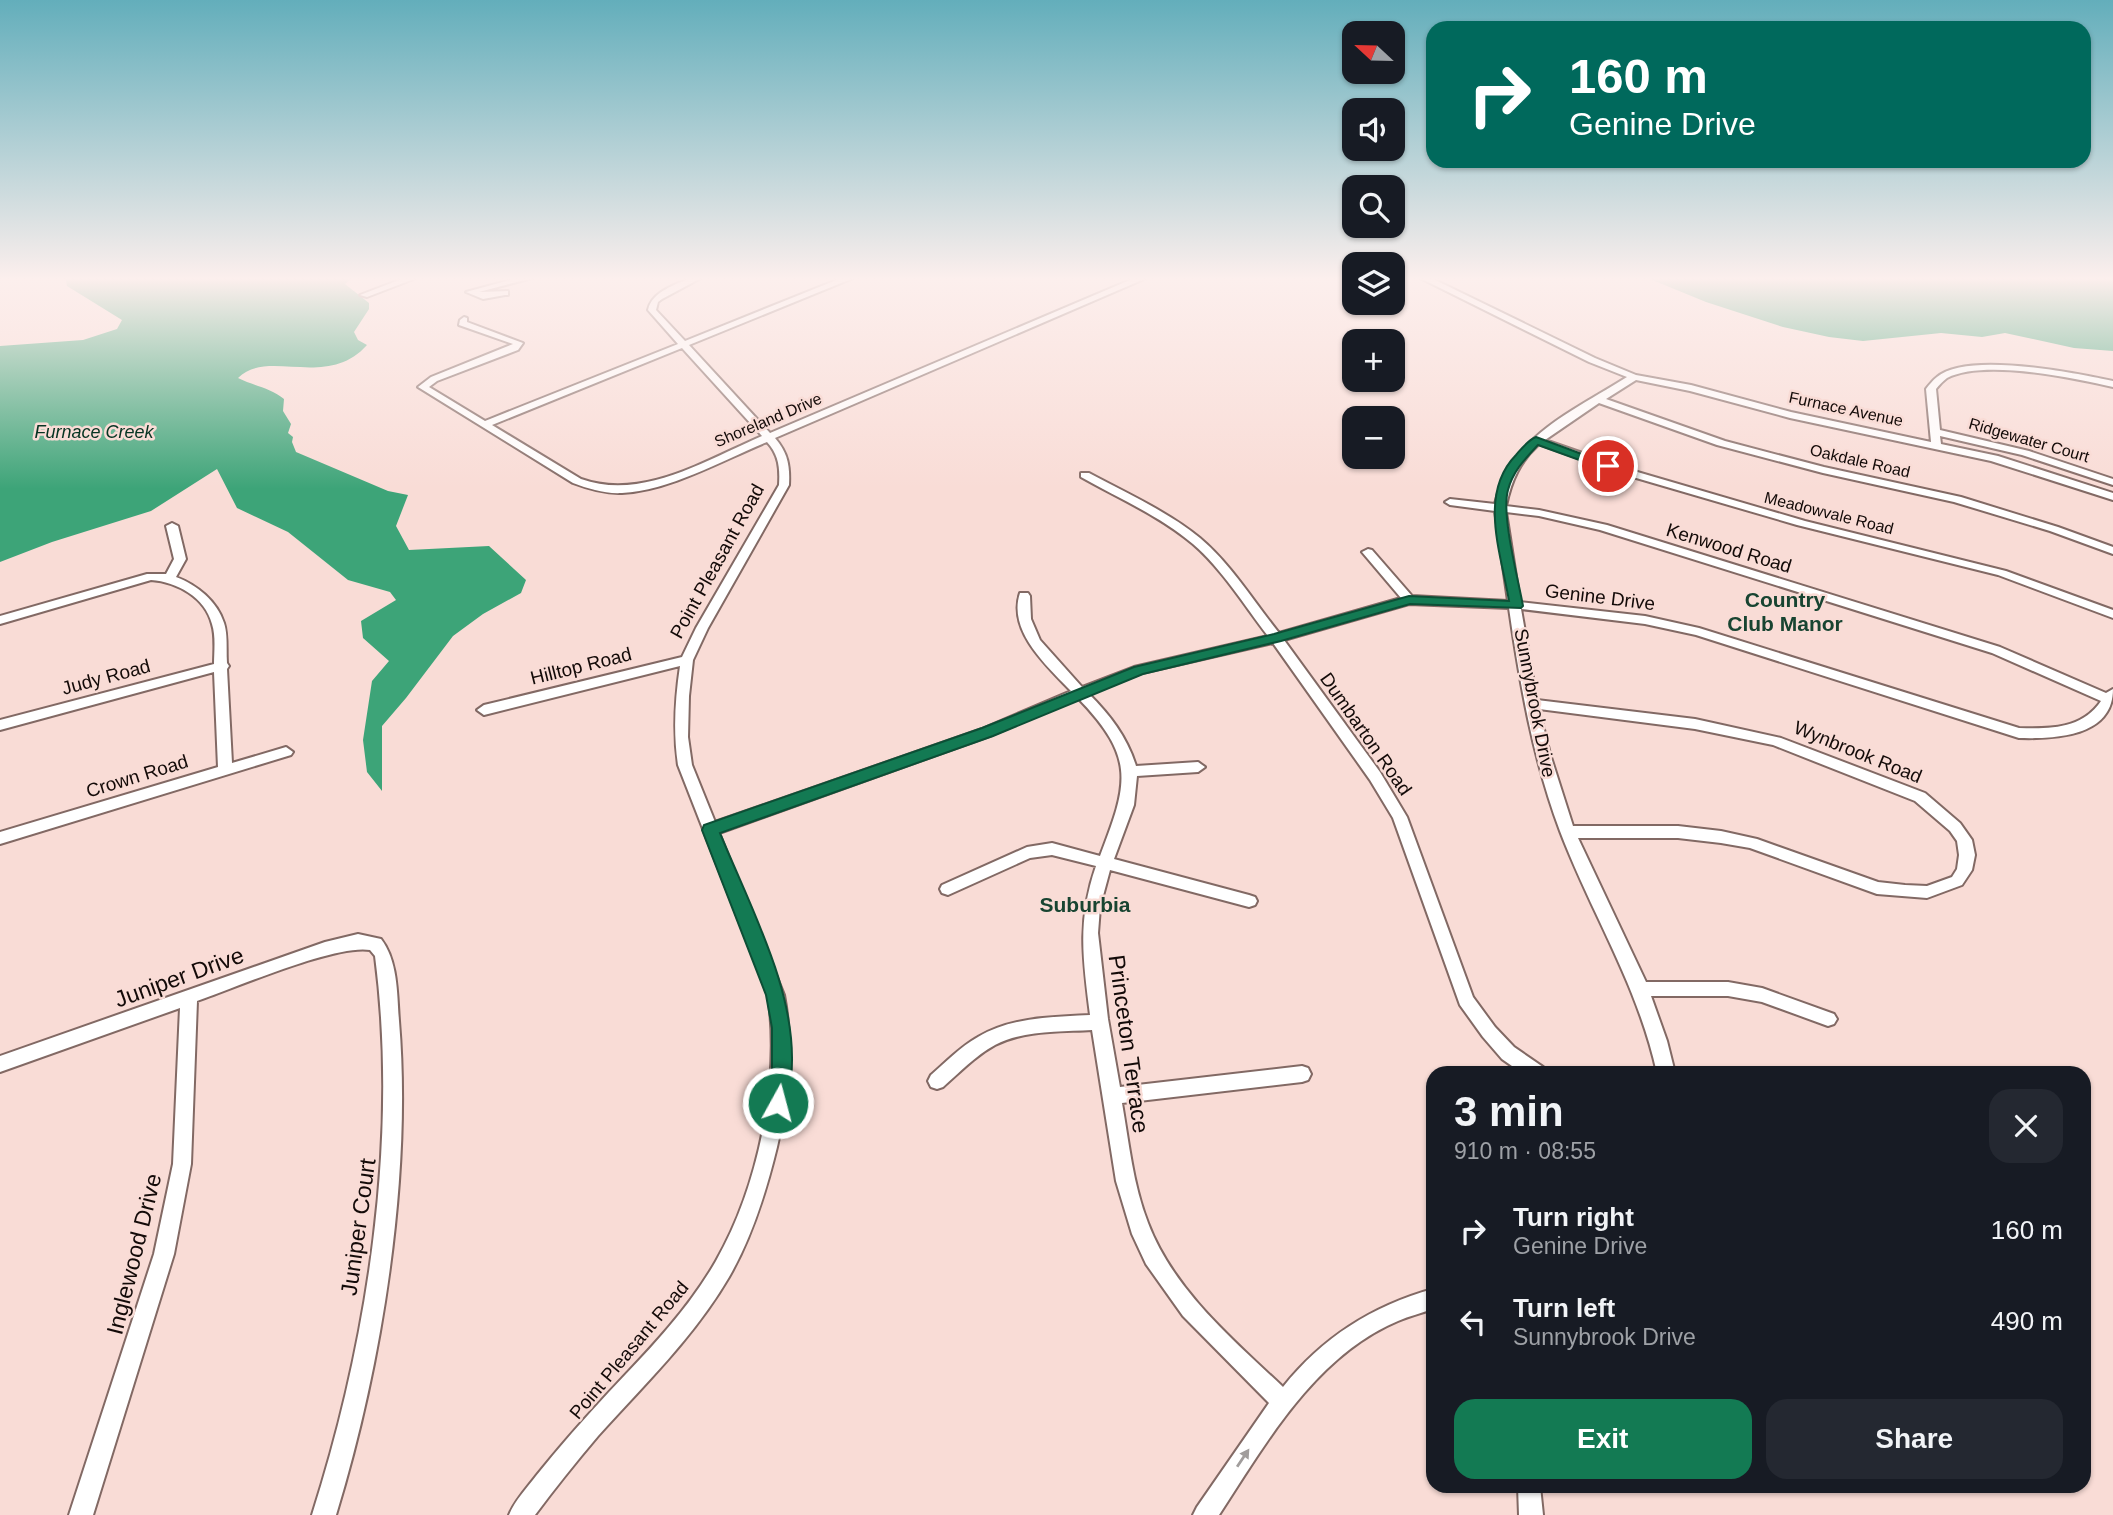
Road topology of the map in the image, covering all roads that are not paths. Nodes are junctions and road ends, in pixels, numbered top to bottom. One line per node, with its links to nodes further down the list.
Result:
1 (515, 348): 9 (street, Shoreland Drive)
2 (673, 348): 9 (street)
3 (685, 348): 11 (street, Point Pleasant Road)
4 (978, 348): 11 (street, Shoreland Drive)
5 (1567, 348): 6 (street, Furnace Avenue)
6 (1634, 377): 8 (street, Sunnybrook Drive); 13 (street, Furnace Avenue)
7 (2113, 384): 10 (street)
8 (1601, 400): 12 (street, Sunnybrook Drive); 20 (street, Oakdale Road)
9 (485, 424): 11 (street, Shoreland Drive)
10 (1935, 432): 13 (street); 15 (street, Ridgewater Court)
11 (768, 437): 29 (street, Point Pleasant Road)
12 (1536, 440): 18 (street, Sunnybrook Drive); 26 (street, Meadowvale Road)
13 (1936, 444): 16 (street, Furnace Avenue)
14 (1086, 474): 28 (street, Dumbarton Road)
15 (2113, 482)
16 (2113, 497)
17 (1450, 502): 18 (street, Kenwood Road)
18 (1500, 508): 25 (street, Sunnybrook Drive); 32 (street, Kenwood Road)
19 (172, 526): 22 (street)
20 (2113, 551)
21 (1368, 552): 24 (street)
22 (170, 578): 27 (street); 30 (street)
23 (1024, 596): 31 (street, Princeton Terrace)
24 (1409, 600): 25 (street, Genine Drive); 28 (street, Genine Drive)
25 (1516, 606): 32 (street, Genine Drive); 33 (street, Sunnybrook Drive)
26 (2113, 614)
27 (0, 620)
28 (1276, 638): 31 (street, Genine Drive); 52 (street, Dumbarton Road)
29 (687, 660): 34 (street, Hilltop Road); 40 (street, Point Pleasant Road)
30 (223, 666): 35 (street, Judy Road); 38 (street)
31 (1081, 692): 39 (street, Princeton Terrace); 40 (street, Genine Drive)
32 (2110, 696)
33 (1532, 704): 41 (street, Sunnybrook Drive); 41 (street, Wynbrook Road)
34 (484, 710)
35 (0, 725)
36 (286, 752): 38 (street, Crown Road)
37 (1198, 767): 39 (street)
38 (225, 770): 42 (street, Crown Road)
39 (1130, 771): 43 (street, Princeton Terrace)
40 (710, 830): 62 (street, Point Pleasant Road)
41 (1568, 832): 47 (street, Sunnybrook Drive)
42 (0, 838)
43 (1105, 861): 44 (street); 45 (street); 50 (street, Princeton Terrace)
44 (948, 889)
45 (1249, 901)
46 (375, 944): 48 (street, Juniper Drive); 61 (street, Juniper Court)
47 (1642, 989): 49 (street); 53 (street, Sunnybrook Drive)
48 (189, 998): 51 (street, Juniper Drive); 60 (street, Inglewood Drive)
49 (1828, 1019)
50 (1098, 1021): 55 (street); 56 (street, Princeton Terrace)
51 (0, 1064)
52 (1527, 1066)
53 (1665, 1066)
54 (1302, 1074): 56 (street)
55 (937, 1081)
56 (1112, 1096): 58 (street, Princeton Terrace)
57 (1426, 1300): 58 (street)
58 (1282, 1401): 63 (street, one-way to 58)
59 (1529, 1493): 64 (street)
60 (81, 1515)
61 (324, 1515)
62 (521, 1515)
63 (1205, 1515)
64 (1531, 1515)

